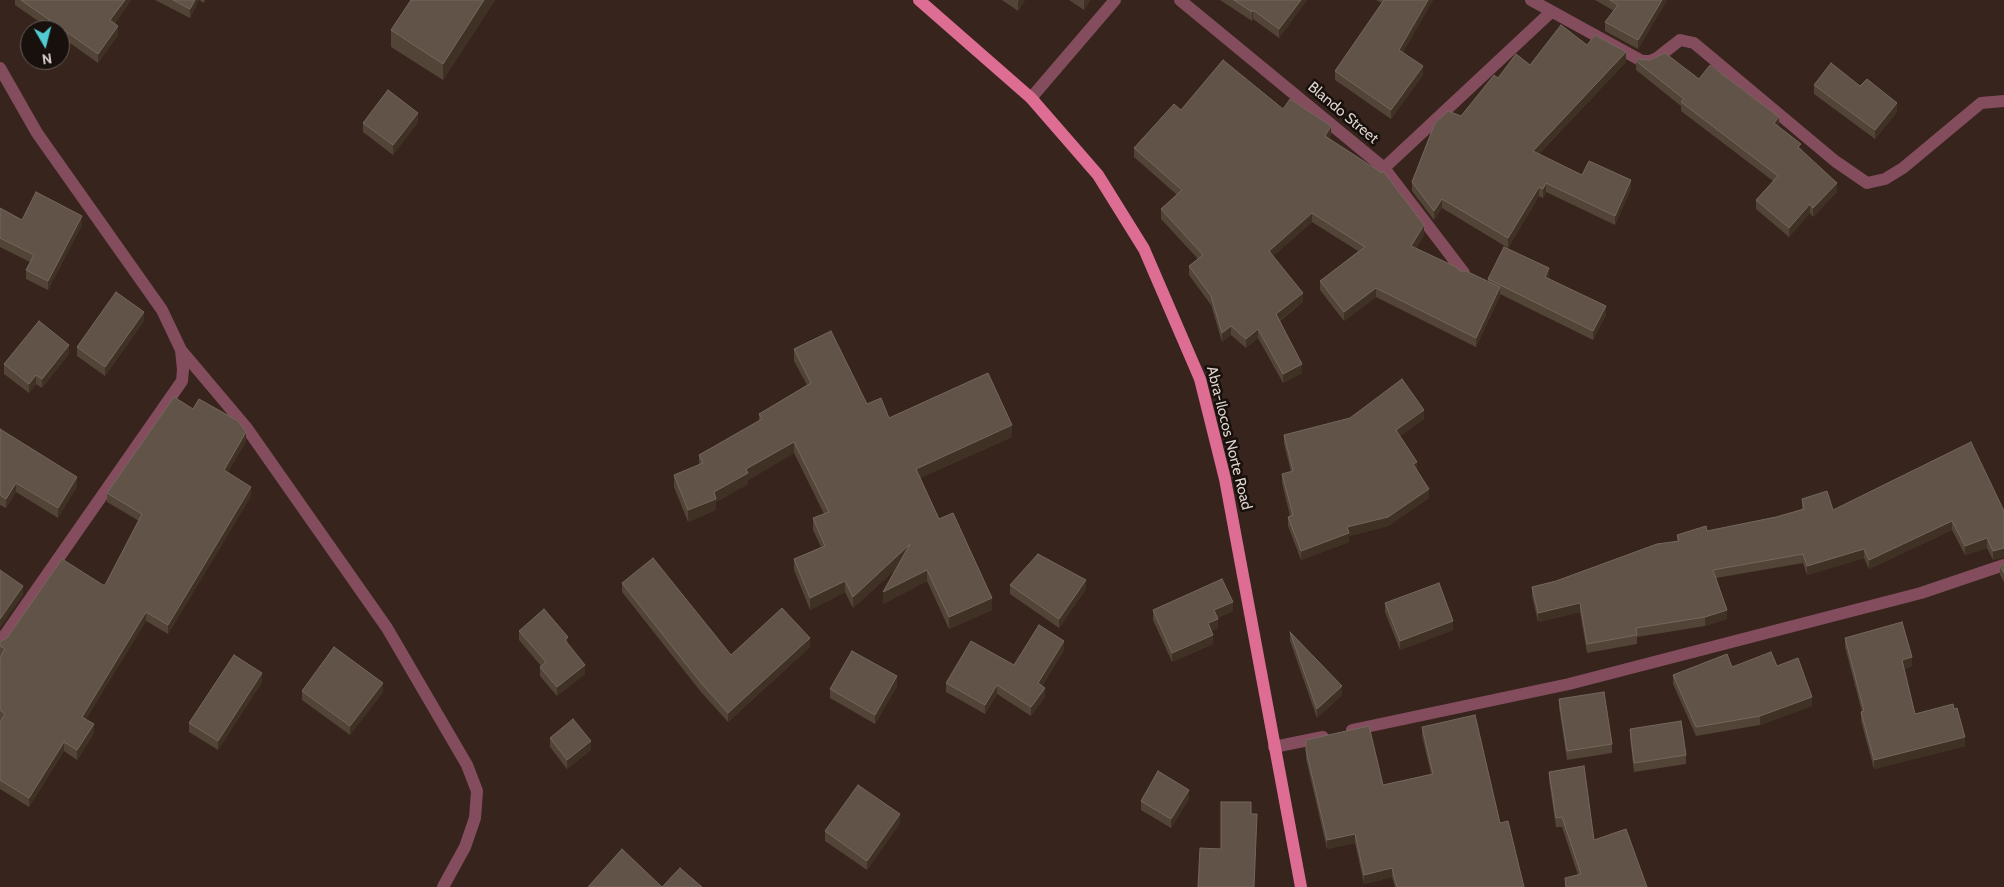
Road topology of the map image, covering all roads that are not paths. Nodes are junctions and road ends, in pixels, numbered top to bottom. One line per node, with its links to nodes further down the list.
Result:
1 (919, 0): 7 (main road, Abra-Ilocos Norte Road)
2 (1115, 0): 7 (street)
3 (1180, 0): 9 (street, Blando Street)
4 (1531, 0): 5 (street)
5 (1551, 12): 8 (street); 9 (street)
6 (0, 68): 11 (street)
7 (1031, 98): 14 (main road, Abra-Ilocos Norte Road)
8 (2004, 101)
9 (1384, 168): 10 (street, Blando Street)
10 (1464, 272)
11 (181, 350): 13 (street); 15 (street)
12 (2004, 565): 14 (street)
13 (0, 642)
14 (1274, 747): 16 (main road, Abra-Ilocos Norte Road)
15 (443, 887)
16 (1301, 887)

